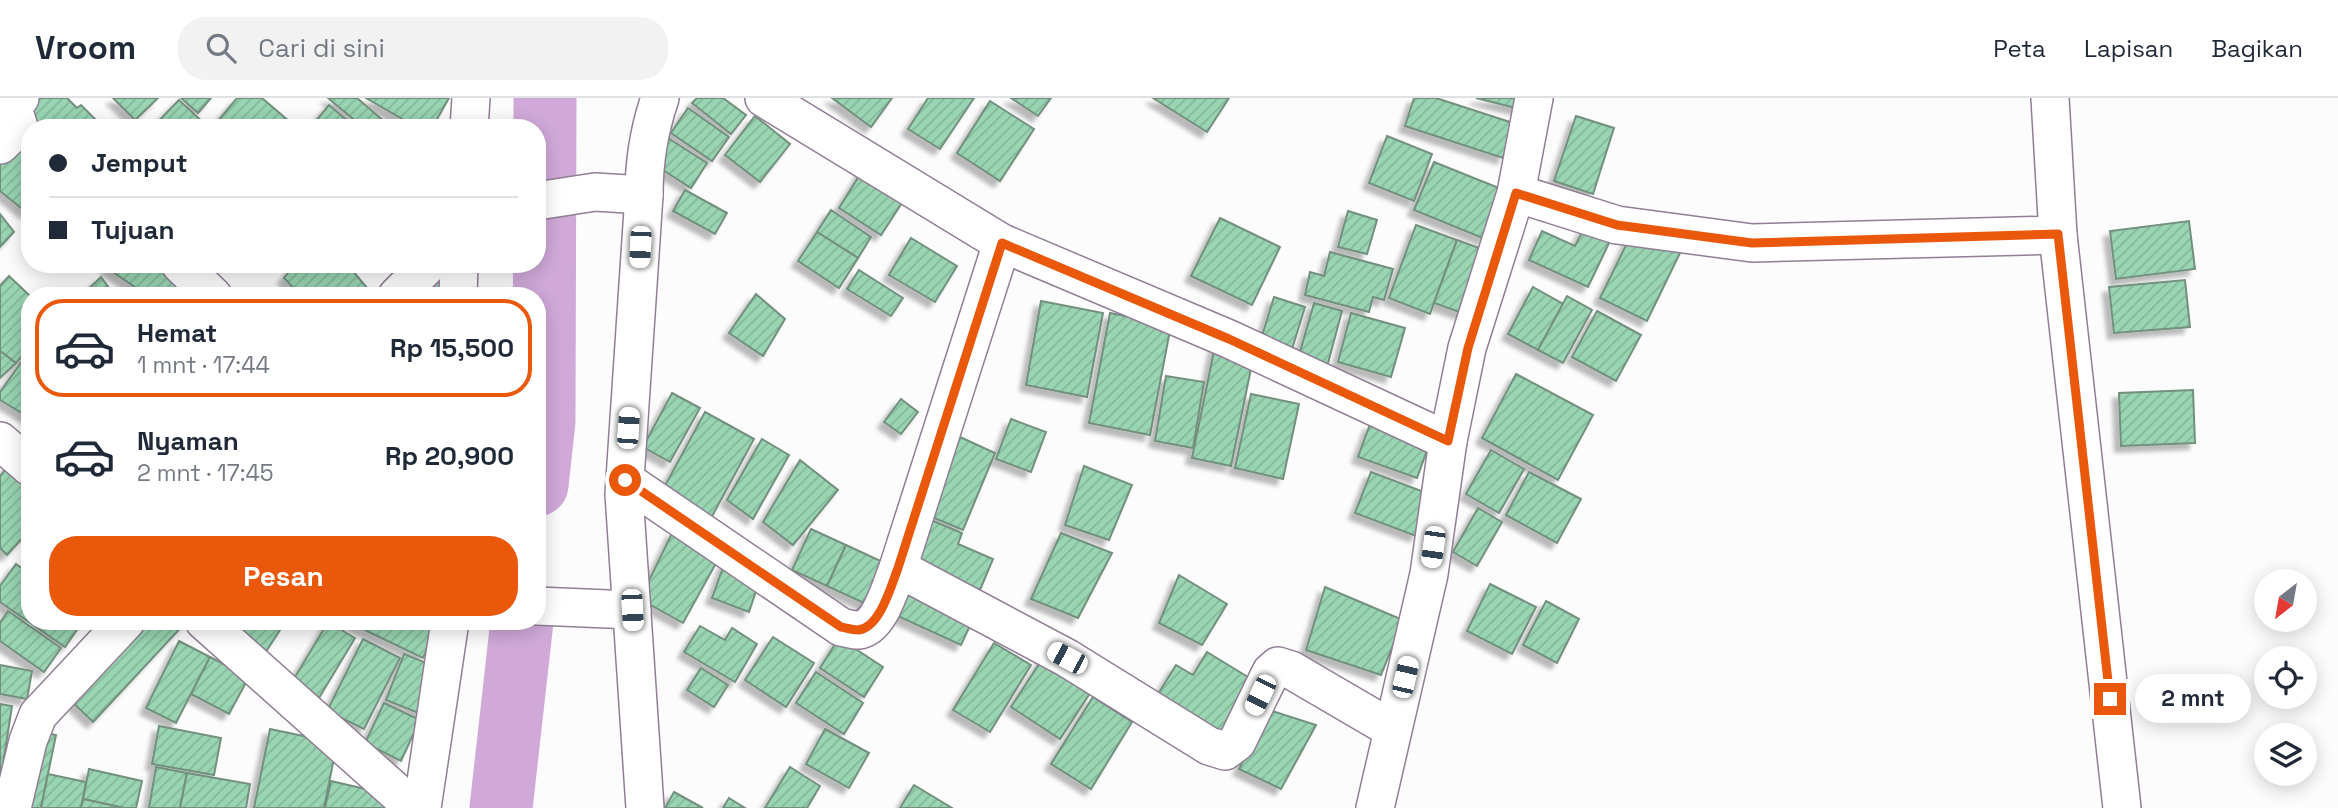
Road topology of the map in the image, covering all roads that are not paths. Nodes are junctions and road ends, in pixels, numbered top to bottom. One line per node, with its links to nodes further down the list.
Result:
1 (471, 98): 7 (street)
2 (660, 98): 10 (street)
3 (764, 98): 13 (street)
4 (1534, 98): 9 (street)
5 (2050, 98): 12 (street)
6 (19, 107): 8 (street)
7 (470, 119)
8 (0, 145)
9 (1516, 193): 12 (street); 19 (street)
10 (644, 195): 11 (street); 21 (street)
11 (546, 200)
12 (2058, 234): 34 (street)
13 (1002, 243): 19 (street); 22 (street)
14 (189, 273): 16 (street)
15 (420, 273): 17 (street)
16 (204, 287)
17 (406, 287)
18 (0, 441): 20 (street)
19 (1448, 441): 28 (street)
20 (21, 459)
21 (625, 480): 22 (street); 24 (street)
22 (898, 568): 28 (street)
23 (546, 606): 24 (street)
24 (624, 610): 32 (street)
25 (118, 630): 29 (street)
26 (214, 630): 30 (street)
27 (449, 630): 31 (street)
28 (1392, 729): 33 (street)
29 (12, 808)
30 (414, 808)
31 (422, 808)
32 (645, 808)
33 (1375, 808)
34 (2122, 808)

